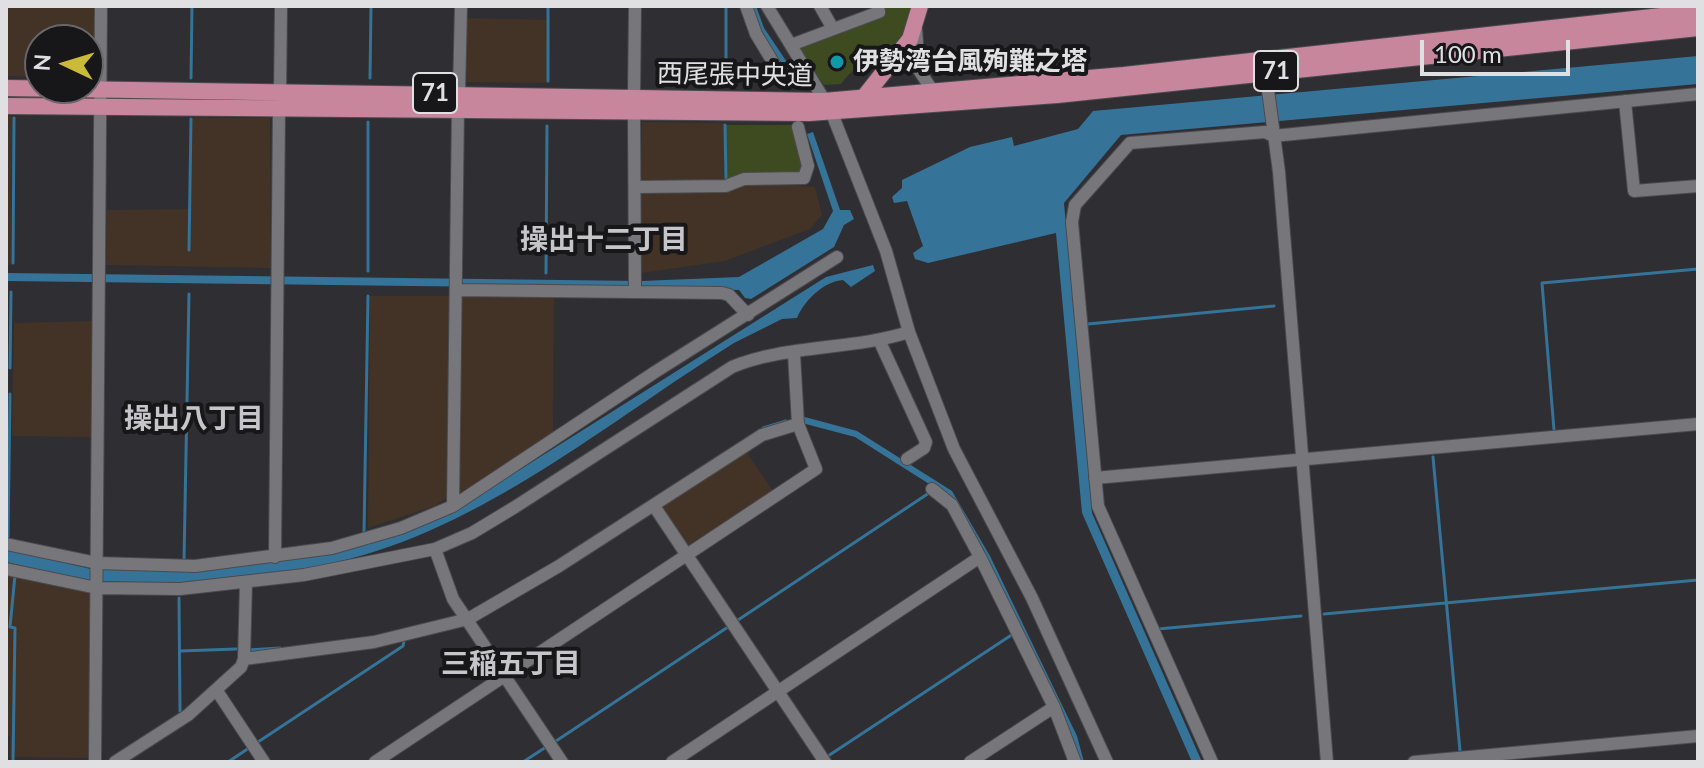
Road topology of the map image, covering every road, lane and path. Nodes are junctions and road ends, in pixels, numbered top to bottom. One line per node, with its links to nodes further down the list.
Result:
1 (281, 6): 22 (street)
2 (461, 6): 20 (street)
3 (635, 6): 25 (street)
4 (746, 6): 16 (street)
5 (767, 6): 14 (street)
6 (820, 6): 11 (street)
7 (920, 6): 13 (main road)
8 (878, 9): 11 (street)
9 (1698, 12): 10 (main road, 西尾張中央道 / 71)
10 (1642, 19): 12 (main road, 西尾張中央道 / 71); 15 (main road, 西尾張中央道 / 71)
11 (832, 27): 14 (street)
12 (1698, 28)
13 (916, 29): 17 (street); 23 (main road)
14 (791, 45): 27 (street)
15 (1266, 70): 17 (main road, 西尾張中央道 / 71); 23 (main road, 西尾張中央道 / 71); 30 (street)
16 (785, 82)
17 (932, 90): 23 (main road, 西尾張中央道 / 71)
18 (104, 92): 22 (main road, 西尾張中央道 / 71)
19 (1698, 94): 21 (street)
20 (459, 100): 22 (main road, 西尾張中央道 / 71); 25 (main road, 西尾張中央道 / 71); 34 (street)
21 (1625, 101): 30 (street); 31 (street)
22 (279, 102): 28 (main road, 西尾張中央道 / 71); 51 (street)
23 (858, 103): 27 (main road, 西尾張中央道 / 71)
24 (100, 104): 28 (street)
25 (634, 104): 27 (main road, 西尾張中央道 / 71); 32 (street)
26 (6, 106): 28 (main road, 西尾張中央道 / 71)
27 (827, 106): 37 (street)
28 (100, 109): 53 (street)
29 (798, 127): 32 (street)
30 (1272, 133): 43 (street); 44 (street)
31 (1698, 186)
32 (636, 187): 35 (street)
33 (837, 257): 36 (street)
34 (457, 290): 35 (street); 46 (street)
35 (635, 291): 36 (street)
36 (748, 315): 46 (street)
37 (909, 332): 38 (street); 73 (street)
38 (880, 342): 39 (street); 42 (street)
39 (794, 354): 40 (street); 49 (street)
40 (798, 424): 47 (street); 50 (street)
41 (1698, 424): 43 (street)
42 (907, 459)
43 (1304, 460): 44 (street); 75 (street)
44 (1095, 478): 74 (street)
45 (932, 489): 52 (street)
46 (453, 506): 51 (street)
47 (654, 506): 50 (street); 57 (street)
48 (6, 544): 53 (street)
49 (435, 549): 55 (street); 57 (street)
50 (687, 555): 59 (street); 61 (street)
51 (275, 557): 53 (street)
52 (980, 557): 61 (street); 62 (street)
53 (97, 564): 56 (street)
54 (6, 569): 56 (street)
55 (246, 583): 56 (street); 58 (street)
56 (97, 585): 64 (street)
57 (468, 619): 58 (street); 59 (street)
58 (244, 659): 60 (street)
59 (504, 675): 67 (street); 68 (street)
60 (217, 691): 65 (street); 66 (street)
61 (778, 692): 69 (street); 70 (street)
62 (1054, 707): 71 (street); 72 (street)
63 (1698, 736): 76 (street)
64 (95, 762)
65 (115, 762)
66 (264, 762)
67 (375, 762)
68 (562, 762)
69 (672, 762)
70 (825, 762)
71 (970, 762)
72 (1075, 762)
73 (1107, 762)
74 (1212, 762)
75 (1327, 762)
76 (1414, 762)

